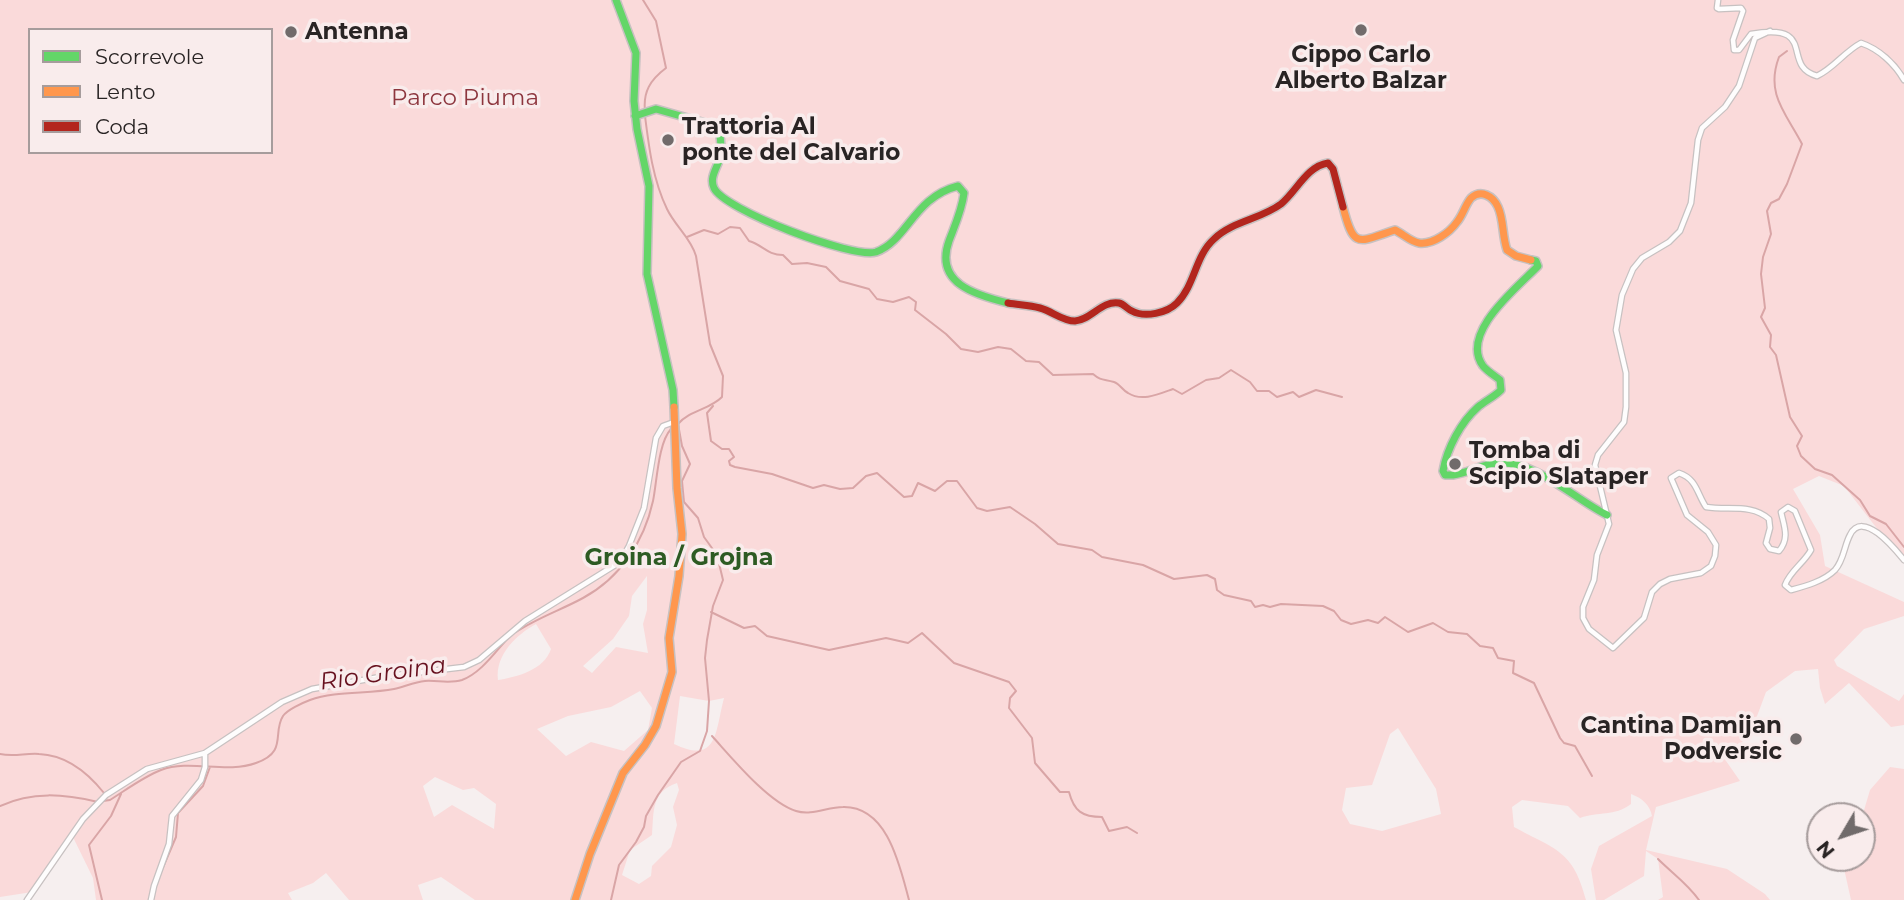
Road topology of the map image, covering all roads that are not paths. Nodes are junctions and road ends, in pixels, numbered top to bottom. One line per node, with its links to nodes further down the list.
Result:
1 (616, 0): 5 (street)
2 (1718, 0): 3 (street)
3 (1770, 31): 4 (street); 7 (street)
4 (1904, 80)
5 (642, 114): 6 (street); 7 (street)
6 (674, 421): 9 (street); 12 (street)
7 (1607, 515): 8 (street)
8 (1904, 560)
9 (205, 753): 10 (street); 11 (street)
10 (27, 900)
11 (151, 900)
12 (575, 900)

